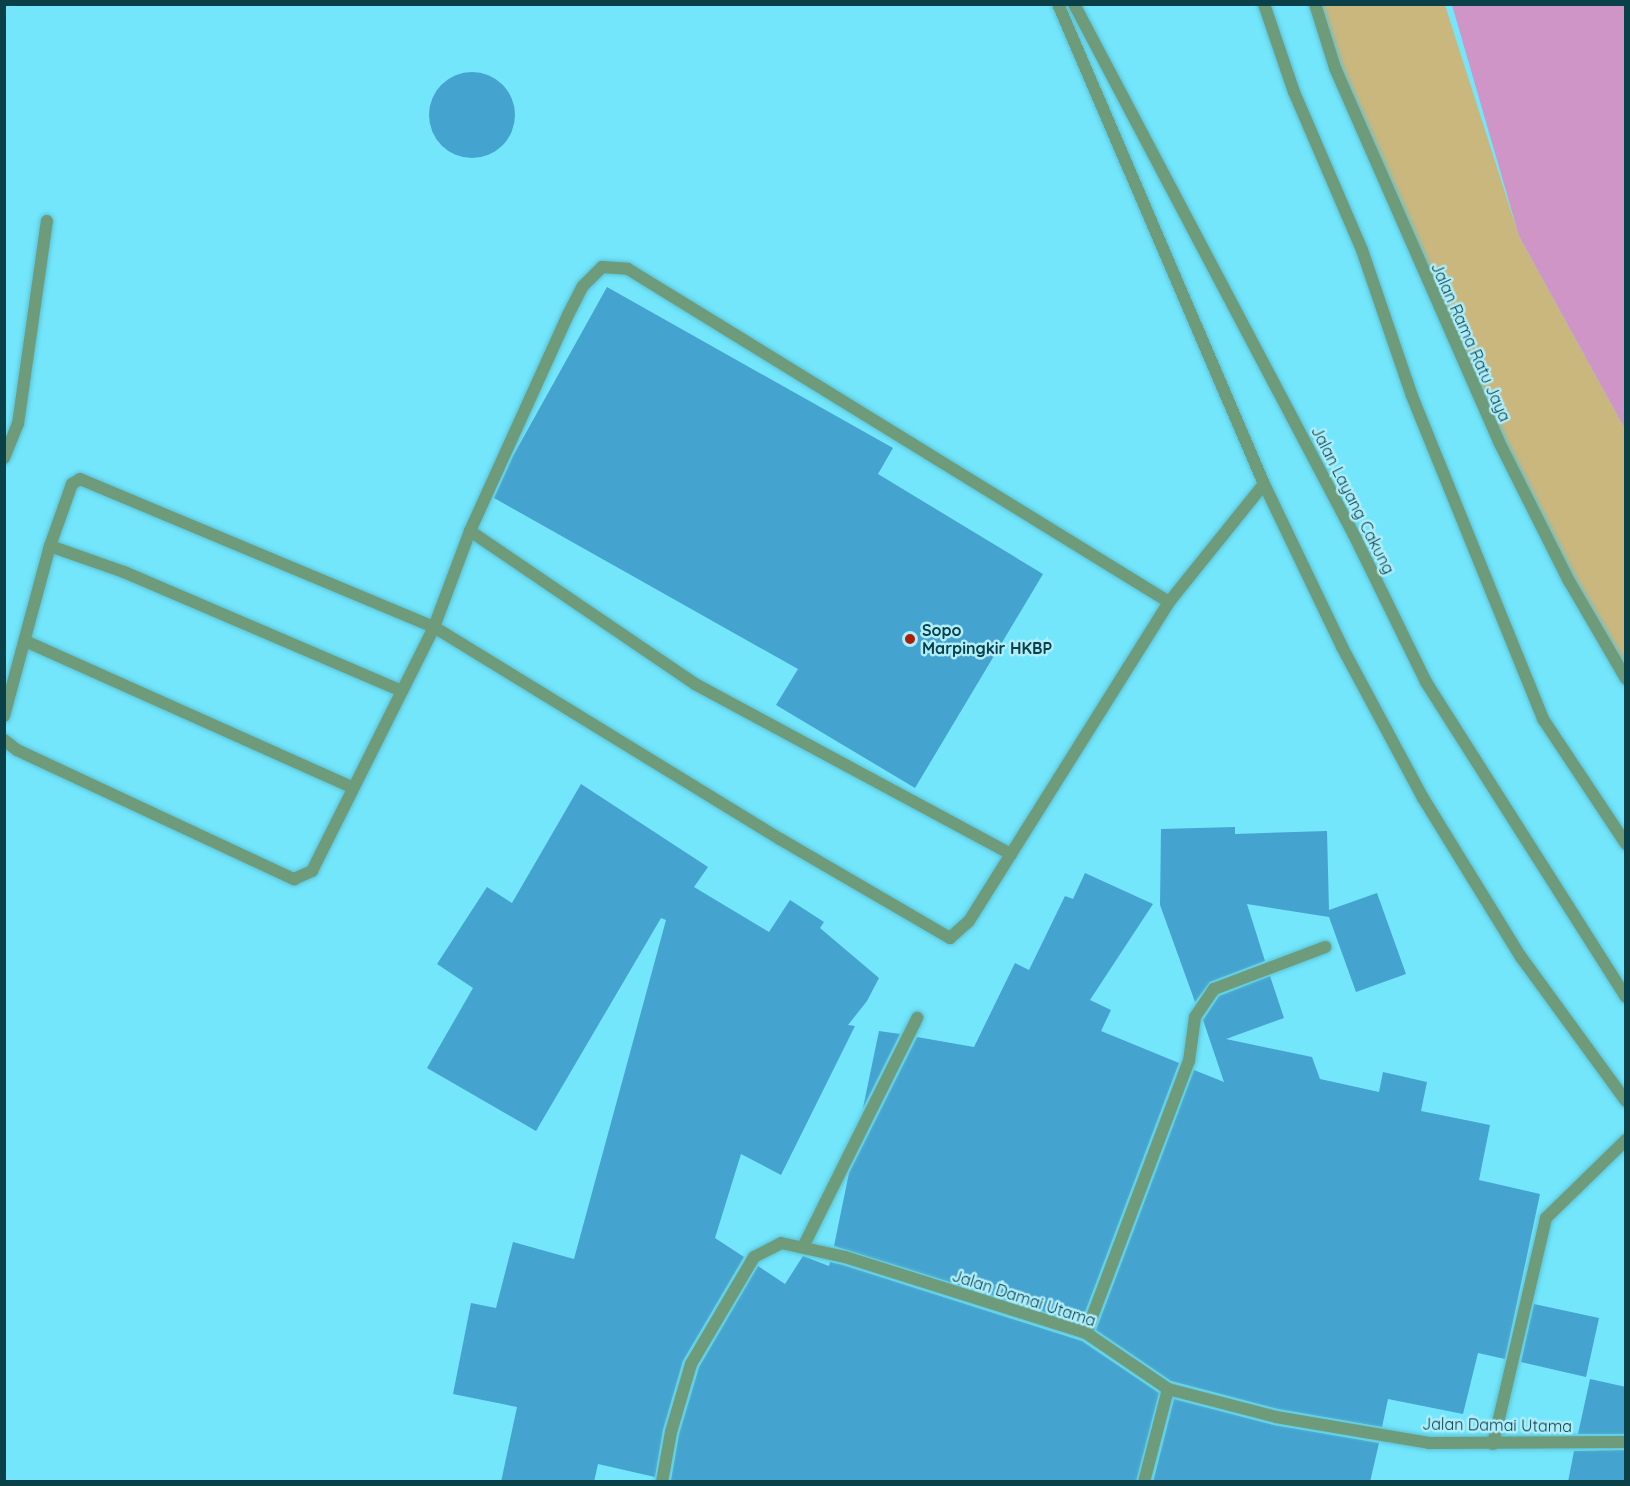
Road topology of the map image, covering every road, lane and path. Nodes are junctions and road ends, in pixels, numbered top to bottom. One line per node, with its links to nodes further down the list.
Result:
1 (1059, 4): 7 (street)
2 (1074, 4): 21 (street, Jalan Layang Cakung)
3 (1264, 4): 18 (street)
4 (1315, 4): 13 (street, Jalan Rama Ratu Jaya)
5 (47, 221): 6 (street)
6 (4, 458)
7 (1264, 484): 10 (street); 23 (street)
8 (470, 531): 10 (street); 11 (street); 19 (street)
9 (50, 546): 11 (street); 12 (street); 14 (street)
10 (1169, 602): 19 (street)
11 (434, 627): 14 (street); 19 (street)
12 (25, 641): 15 (street); 17 (street)
13 (1626, 679)
14 (402, 691): 17 (street)
15 (4, 716)
16 (4, 740): 17 (street)
17 (353, 788)
18 (1626, 844)
19 (1011, 854)
20 (1325, 947): 26 (street)
21 (1624, 995)
22 (917, 1018): 25 (street)
23 (1626, 1101)
24 (1626, 1140): 29 (street)
25 (804, 1245): 26 (street, Jalan Damai Utama); 30 (street, Jalan Damai Utama)
26 (1086, 1333): 27 (street, Jalan Damai Utama)
27 (1167, 1389): 29 (street, Jalan Damai Utama); 31 (street)
28 (1626, 1442): 29 (street, Jalan Damai Utama)
29 (1493, 1444)
30 (662, 1482)
31 (1144, 1482)

